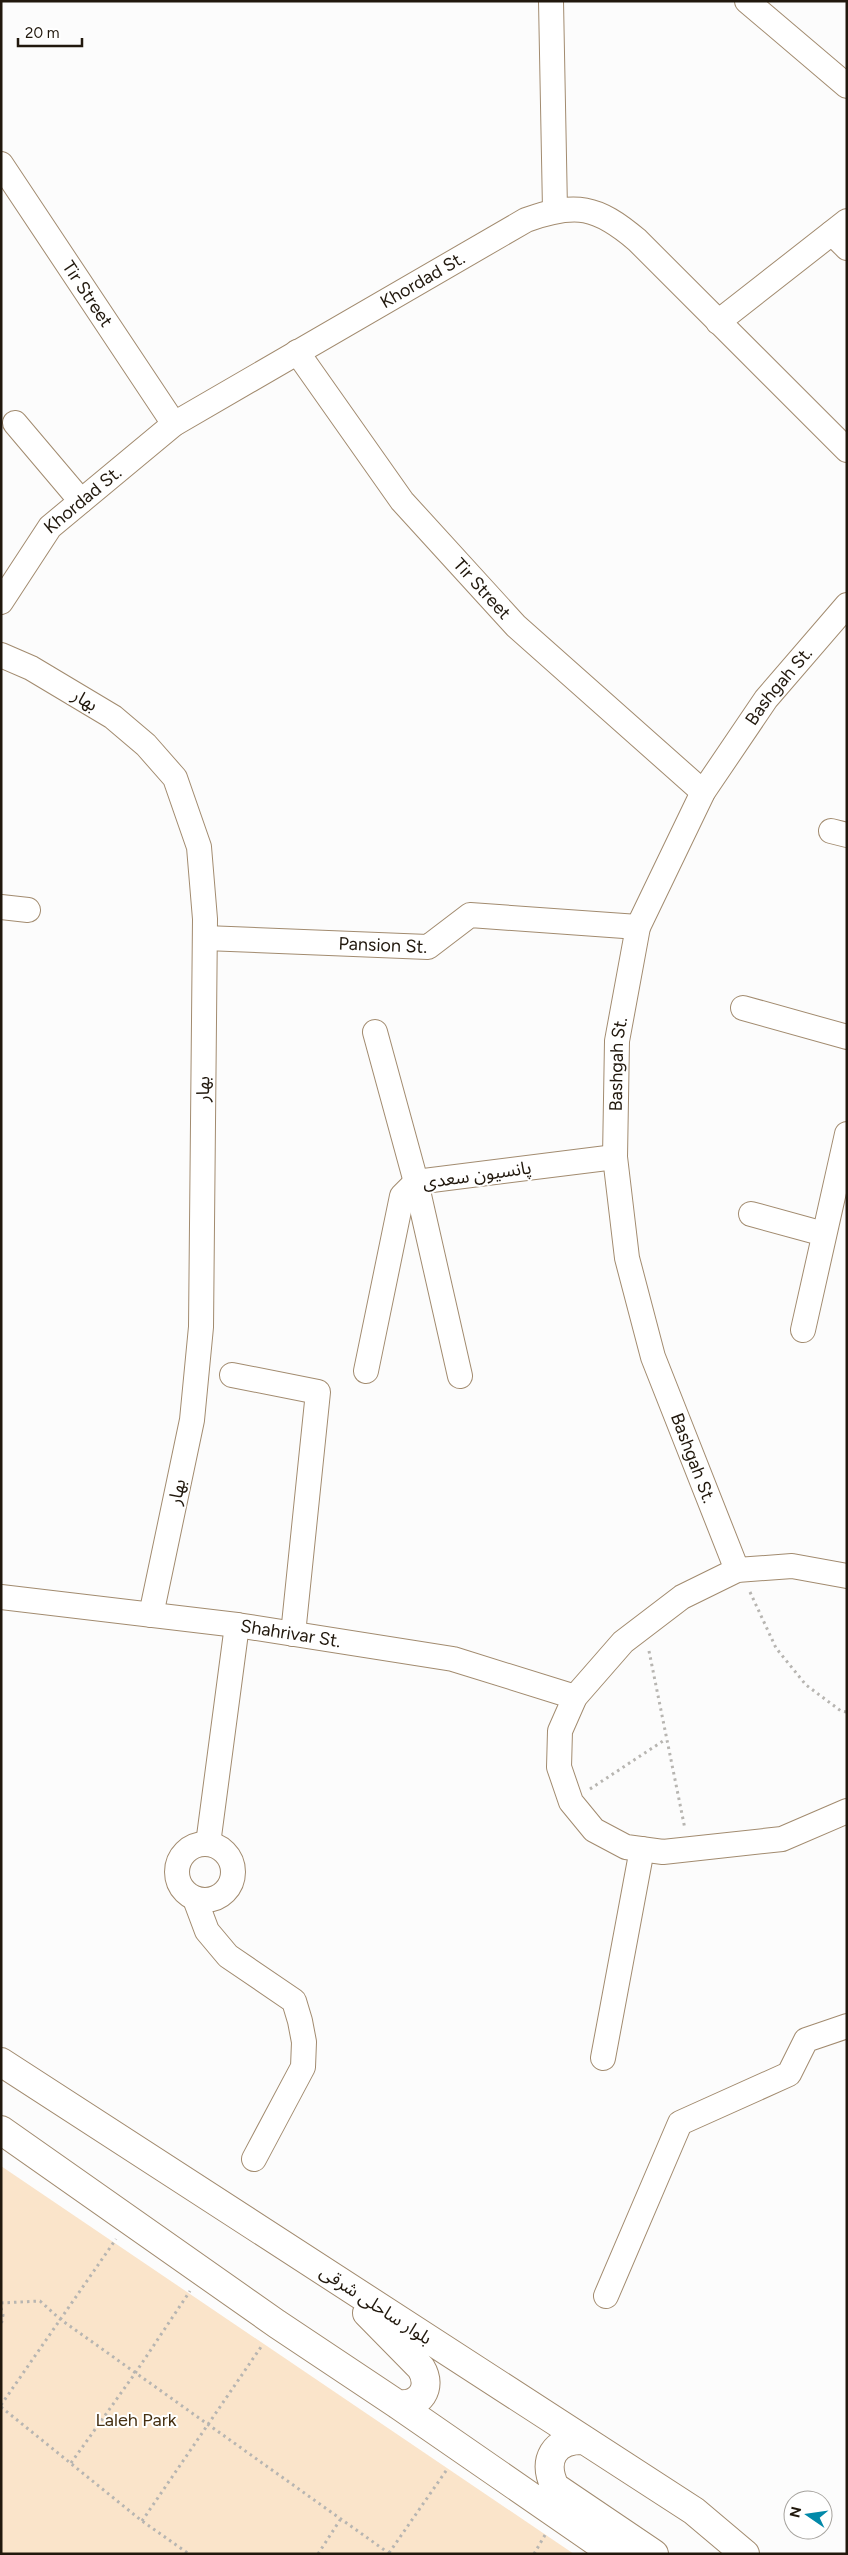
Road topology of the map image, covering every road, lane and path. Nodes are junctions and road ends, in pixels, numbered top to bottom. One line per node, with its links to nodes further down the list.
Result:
1 (551, 1): 5 (street)
2 (747, 1): 3 (street)
3 (847, 86)
4 (1, 164): 10 (street, Tir Street)
5 (555, 210): 7 (street, Khordad St.); 8 (street, Khordad St.)
6 (842, 234): 7 (street)
7 (718, 322): 11 (street, Khordad St.)
8 (297, 352): 10 (street, Khordad St.); 16 (street, Tir Street)
9 (15, 423): 12 (street)
10 (174, 424): 12 (street, Khordad St.)
11 (847, 450)
12 (81, 502): 13 (street, Khordad St.)
13 (1, 602)
14 (847, 605): 16 (street, Bashgah St.)
15 (1, 655): 20 (street, بهار)
16 (703, 792): 19 (street, Bashgah St.)
17 (1, 907): 18 (street)
18 (28, 910)
19 (638, 927): 20 (street, Pansion St.); 25 (street, Bashgah St.)
20 (205, 938): 37 (street, بهار)
21 (743, 1008): 23 (street)
22 (375, 1032): 27 (street)
23 (847, 1036)
24 (847, 1134): 26 (street)
25 (615, 1157): 27 (street, پانسیون سعدی); 35 (street, Bashgah St.)
26 (843, 1167): 29 (street)
27 (416, 1182): 31 (street, پانسیون سعدی); 33 (street)
28 (751, 1214): 29 (street)
29 (824, 1234): 30 (street)
30 (802, 1330)
31 (366, 1371)
32 (232, 1375): 40 (street)
33 (460, 1376)
34 (845, 1568): 35 (street)
35 (736, 1570): 39 (street); 42 (path)
36 (1, 1597): 37 (street, Shahrivar St.)
37 (151, 1615): 38 (street, Shahrivar St.)
38 (237, 1625): 40 (street, Shahrivar St.); 46 (street)
39 (644, 1626): 41 (street); 43 (path)
40 (293, 1634): 41 (street, Shahrivar St.)
41 (575, 1697): 44 (street)
42 (847, 1712)
43 (666, 1739): 44 (path); 47 (path)
44 (571, 1802): 48 (street)
45 (847, 1811): 47 (street)
46 (208, 1844): 49 (street); 49 (street)
47 (690, 1848): 48 (street)
48 (642, 1849): 51 (street)
49 (195, 1899): 54 (street)
50 (847, 2026): 58 (street)
51 (603, 2058)
52 (1, 2062): 57 (main road, بلوار ساحلی شرقی)
53 (1, 2130): 55 (main road)
54 (254, 2159)
55 (130, 2220): 56 (main road); 61 (path)
56 (204, 2271): 62 (main road); 64 (path)
57 (332, 2276): 65 (main road); 68 (main road, بلوار ساحلی شرقی)
58 (606, 2296)
59 (1, 2303): 61 (path)
60 (1, 2308): 63 (path)
61 (60, 2319): 64 (path); 66 (path)
62 (276, 2324): 65 (main road); 67 (path)
63 (1, 2326)
64 (136, 2372): 67 (path); 70 (path)
65 (397, 2404): 69 (main road)
66 (1, 2406): 70 (path)
67 (209, 2425): 71 (path); 72 (path)
68 (584, 2440): 77 (main road); 78 (main road, بلوار ساحلی شرقی)
69 (462, 2449): 75 (path); 76 (main road)
70 (70, 2463): 72 (path)
71 (340, 2520): 74 (path); 75 (path)
72 (142, 2521): 73 (path)
73 (189, 2554)
74 (318, 2554)
75 (389, 2554)
76 (614, 2554)
77 (654, 2554)
78 (745, 2554)

